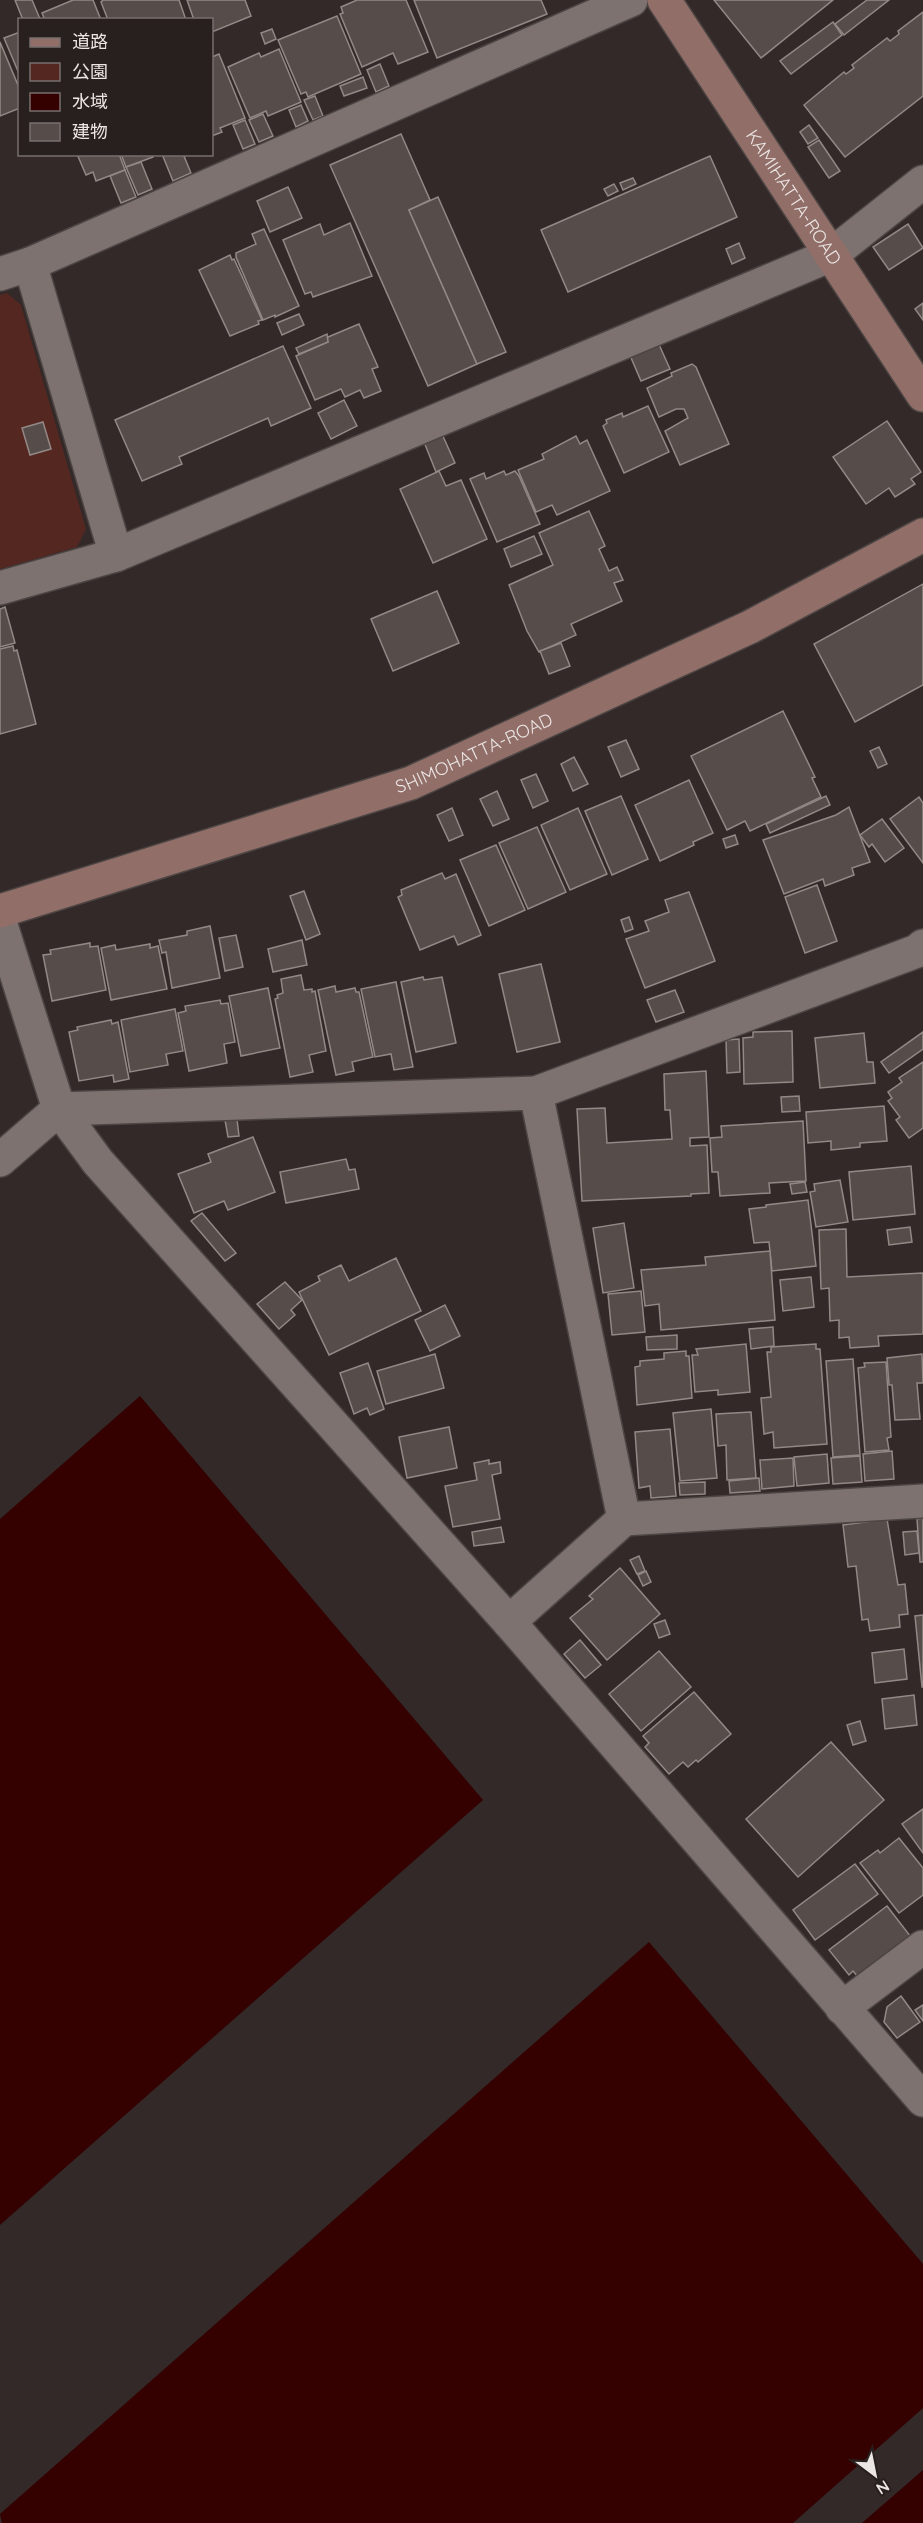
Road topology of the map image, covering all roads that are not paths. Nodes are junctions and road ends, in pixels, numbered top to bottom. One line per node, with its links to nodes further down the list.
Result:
1 (631, 0): 5 (street)
2 (664, 0): 4 (street, KAMIHATTA-ROAD)
3 (923, 182): 4 (street)
4 (831, 255): 6 (street, KAMIHATTA-ROAD); 8 (street)
5 (15, 269): 8 (street)
6 (923, 395)
7 (923, 535): 10 (street, SHIMOHATTA-ROAD)
8 (116, 555): 9 (street)
9 (0, 588)
10 (0, 911)
11 (0, 922): 14 (street)
12 (921, 952): 13 (street)
13 (536, 1093): 14 (street); 17 (street)
14 (59, 1108): 15 (street); 18 (street)
15 (0, 1160)
16 (923, 1501): 17 (street)
17 (624, 1519): 18 (street)
18 (509, 1622): 20 (street)
19 (923, 1947): 20 (street)
20 (842, 2008): 21 (street)
21 (923, 2100)

